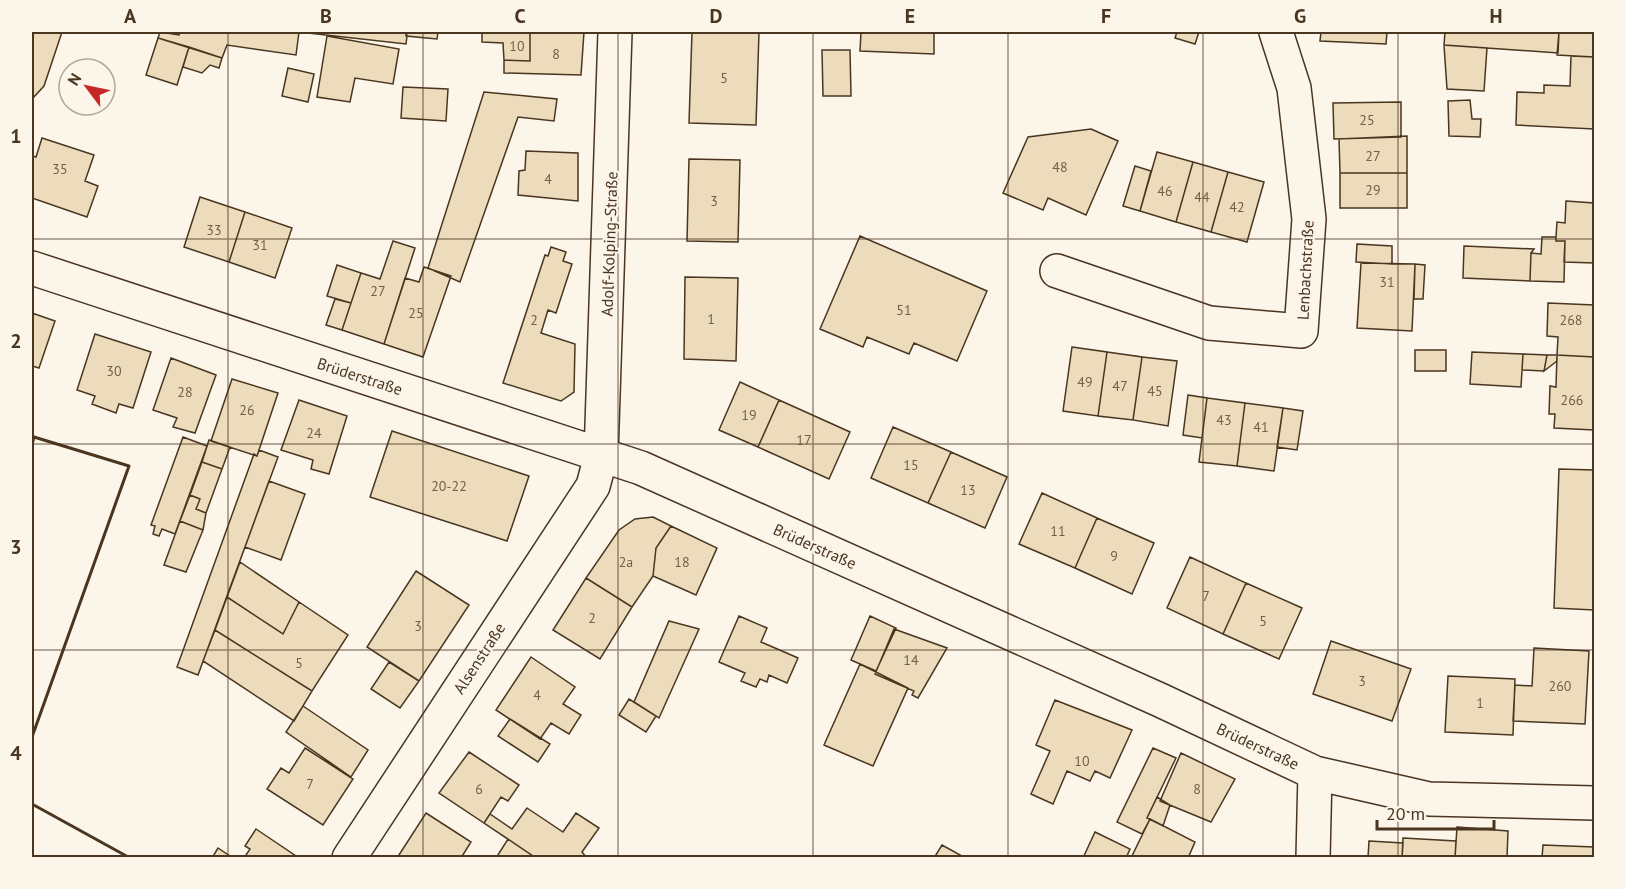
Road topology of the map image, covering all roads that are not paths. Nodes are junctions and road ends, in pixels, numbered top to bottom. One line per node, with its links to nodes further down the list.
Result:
1 (615, 32): 5 (street, Adolf-Kolping-Straße)
2 (1276, 32): 4 (street, Lenbachstraße)
3 (32, 268): 5 (street, Brüderstraße)
4 (1057, 271)
5 (601, 456): 6 (street, Brüderstraße); 8 (street, Alsenstraße)
6 (1315, 773): 7 (street, Brüderstraße); 9 (street)
7 (1594, 803)
8 (349, 858)
9 (1313, 858)

